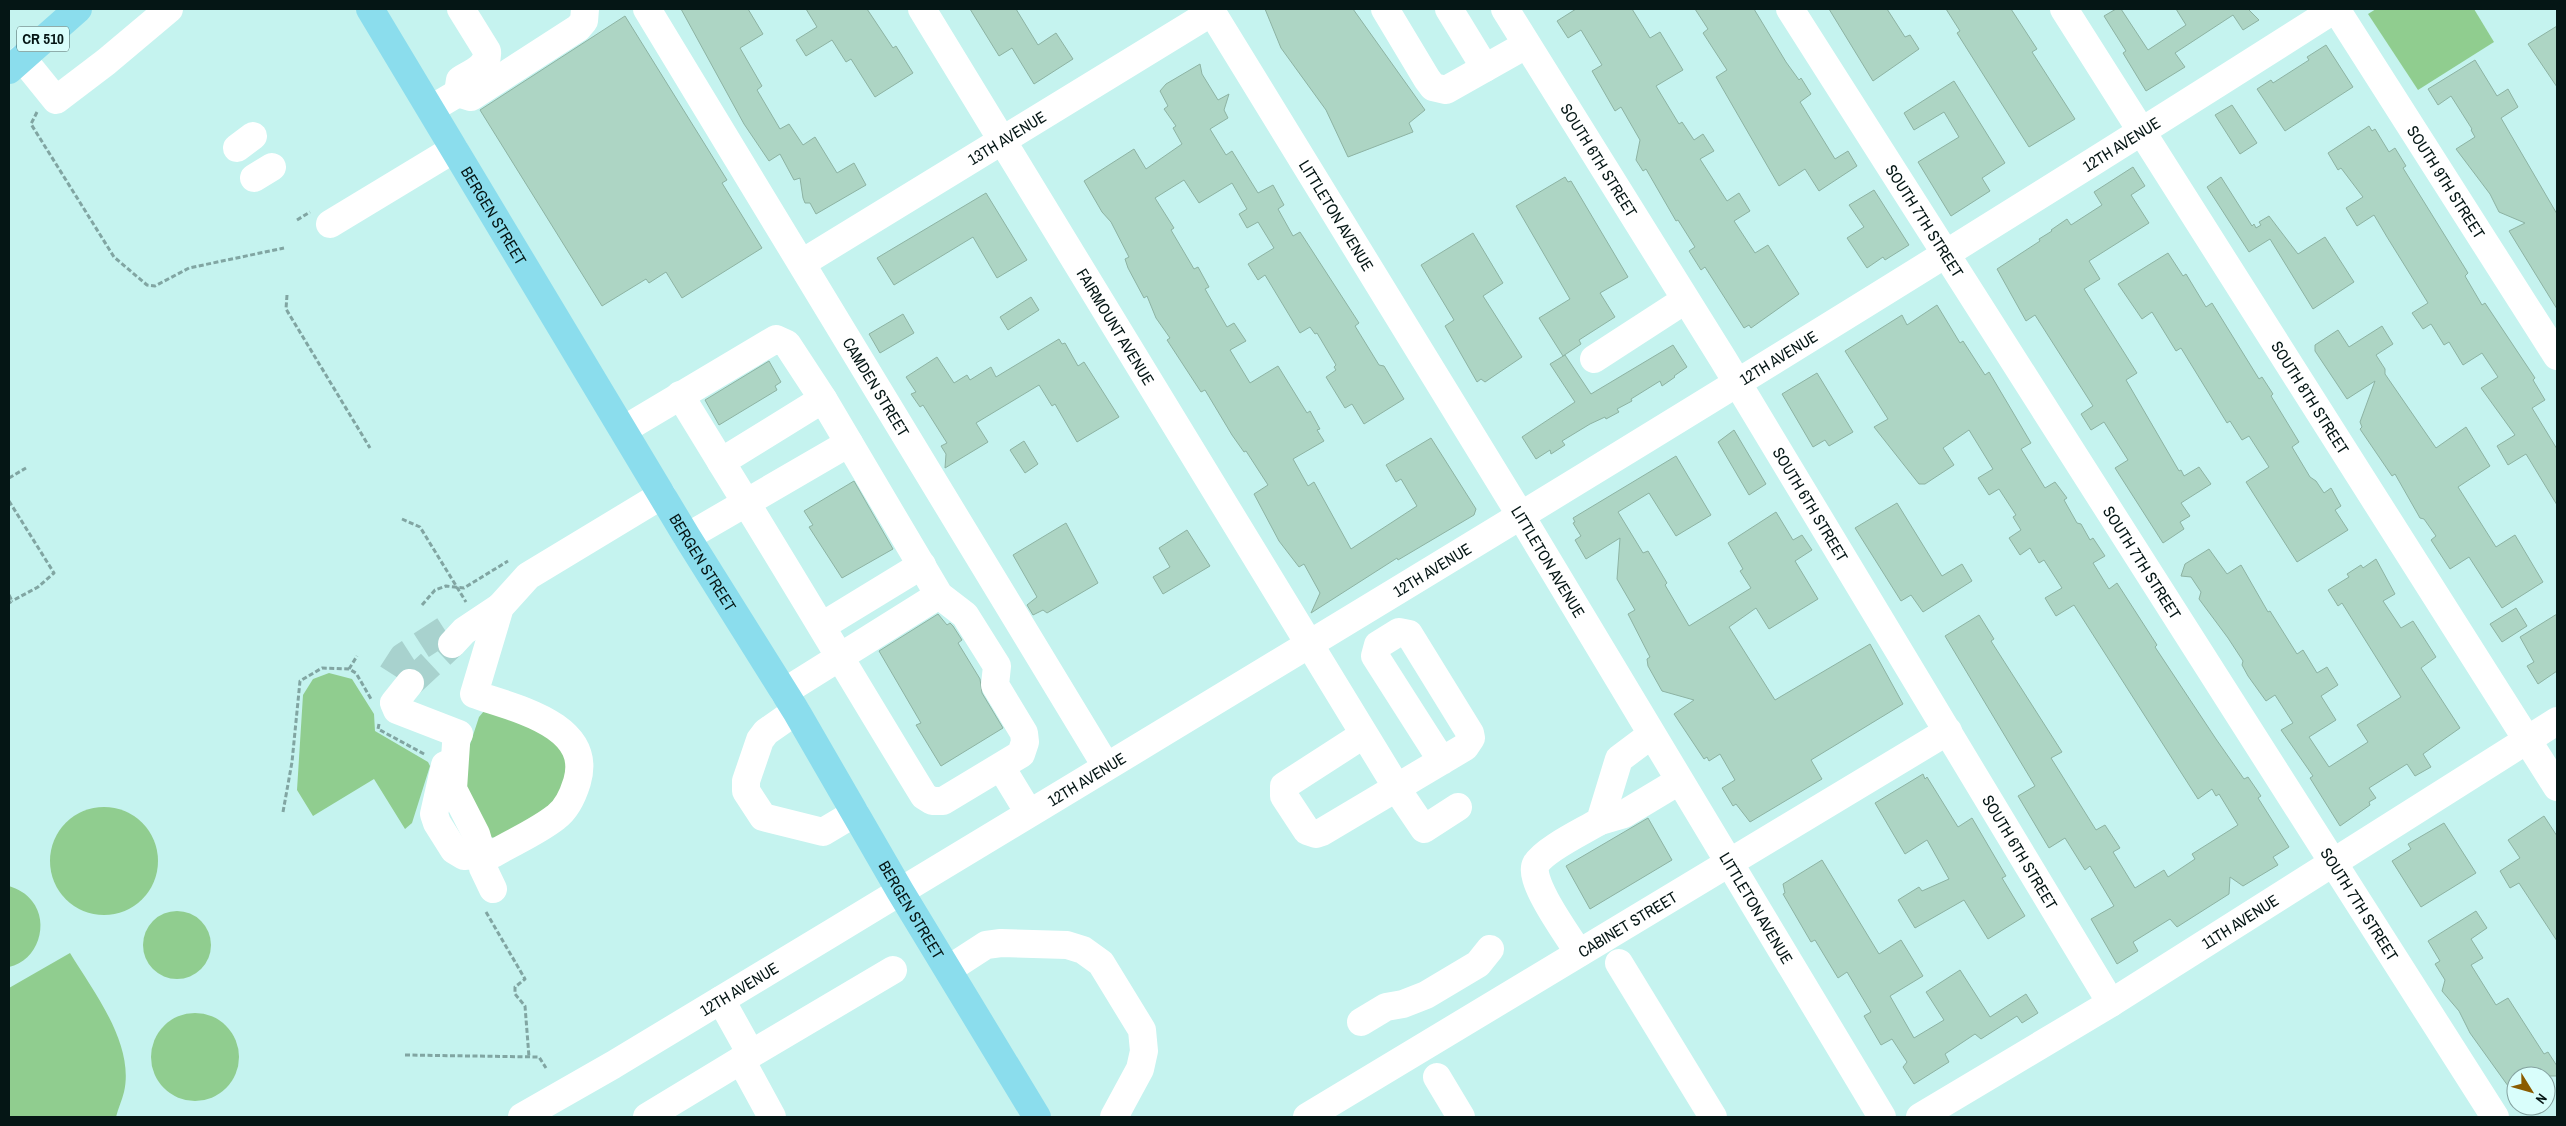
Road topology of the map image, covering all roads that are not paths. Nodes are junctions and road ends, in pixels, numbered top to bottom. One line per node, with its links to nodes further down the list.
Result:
1 (78, 9): 16 (main road, CR 510)
2 (169, 9): 16 (street)
3 (370, 9): 19 (main road, BERGEN STREET)
4 (461, 9): 18 (street)
5 (585, 9): 18 (street)
6 (647, 9): 25 (street, CAMDEN STREET)
7 (922, 9): 21 (street, FAIRMOUNT AVENUE)
8 (1385, 9): 17 (street)
9 (1449, 9): 17 (street)
10 (1505, 9): 15 (street, SOUTH 6TH STREET)
11 (1790, 9): 24 (street, SOUTH 7TH STREET)
12 (2064, 9): 20 (street, SOUTH 8TH STREET)
13 (2335, 9): 20 (street, 12TH AVENUE); 27 (street, SOUTH 9TH STREET)
14 (1211, 10): 21 (street, 13TH AVENUE); 37 (street, LITTLETON AVENUE)
15 (1526, 45): 17 (street); 26 (street, SOUTH 6TH STREET)
16 (15, 64)
17 (1480, 71)
18 (458, 93): 19 (street)
19 (431, 109): 22 (main road, BERGEN STREET)
20 (2141, 130): 24 (street, 12TH AVENUE); 52 (street, SOUTH 8TH STREET)
21 (1001, 140): 25 (street, 13TH AVENUE); 44 (street, FAIRMOUNT AVENUE)
22 (454, 149): 23 (street); 32 (main road, BERGEN STREET)
23 (330, 224)
24 (1946, 255): 29 (street, 12TH AVENUE); 63 (street, SOUTH 7TH STREET)
25 (802, 263): 54 (street, CAMDEN STREET)
26 (1685, 300): 28 (street); 29 (street, SOUTH 6TH STREET)
27 (2557, 356)
28 (1594, 359)
29 (1738, 384): 37 (street, 12TH AVENUE); 49 (street, SOUTH 6TH STREET)
30 (680, 395): 31 (street); 32 (street); 34 (street)
31 (823, 400): 33 (street); 34 (street)
32 (623, 430): 35 (main road, BERGEN STREET)
33 (849, 443): 36 (street); 39 (street)
34 (721, 462): 36 (street)
35 (662, 495): 38 (main road, BERGEN STREET); 41 (street)
36 (747, 503): 38 (street); 42 (street)
37 (1521, 516): 44 (street, 12TH AVENUE); 51 (street, LITTLETON AVENUE)
38 (687, 536): 47 (main road, BERGEN STREET)
39 (922, 565): 40 (street); 42 (street)
40 (940, 595): 45 (street); 55 (street)
41 (500, 607): 43 (street); 62 (street)
42 (822, 626): 45 (street)
43 (458, 628)
44 (1309, 646): 50 (street, FAIRMOUNT AVENUE); 54 (street, 12TH AVENUE)
45 (839, 656): 47 (street); 55 (street)
46 (390, 697): 62 (street)
47 (790, 701): 60 (main road, BERGEN STREET); 60 (street)
48 (2557, 721): 52 (street, 11TH AVENUE)
49 (1948, 731): 64 (street, CABINET STREET); 73 (street, SOUTH 6TH STREET)
50 (1363, 735): 58 (street, FAIRMOUNT AVENUE); 58 (street)
51 (1651, 735): 56 (street, LITTLETON AVENUE); 61 (street)
52 (2527, 739): 57 (street, SOUTH 8TH STREET); 63 (street, 11TH AVENUE)
53 (1442, 761): 58 (street)
54 (1106, 766): 59 (street, 12TH AVENUE)
55 (1001, 767): 59 (street)
56 (1679, 781): 61 (street); 64 (street, LITTLETON AVENUE)
57 (2557, 787)
58 (1401, 794): 58 (street, FAIRMOUNT AVENUE)
59 (1029, 812): 65 (street, 12TH AVENUE)
60 (855, 814): 65 (main road, BERGEN STREET)
61 (1600, 821): 68 (street)
62 (488, 854): 66 (street)
63 (2334, 862): 73 (street, 11TH AVENUE); 87 (street, SOUTH 7TH STREET)
64 (1729, 863): 68 (street, CABINET STREET); 85 (street, LITTLETON AVENUE)
65 (900, 891): 71 (main road, BERGEN STREET); 72 (street, 12TH AVENUE)
66 (494, 893)
67 (1490, 949): 74 (street)
68 (1579, 953): 82 (street, CABINET STREET)
69 (1619, 963): 84 (street)
70 (893, 970): 75 (street)
71 (949, 970): 80 (main road, BERGEN STREET); 81 (street)
72 (720, 1000): 75 (street); 77 (street, 12TH AVENUE)
73 (2111, 1003): 86 (street, 11TH AVENUE)
74 (1361, 1022)
75 (746, 1057): 78 (street); 79 (street)
76 (1437, 1077): 83 (street)
77 (522, 1117)
78 (647, 1117)
79 (772, 1117)
80 (1037, 1117)
81 (1114, 1117)
82 (1307, 1117)
83 (1461, 1117)
84 (1713, 1117)
85 (1882, 1117)
86 (1920, 1117)
87 (2495, 1117)

